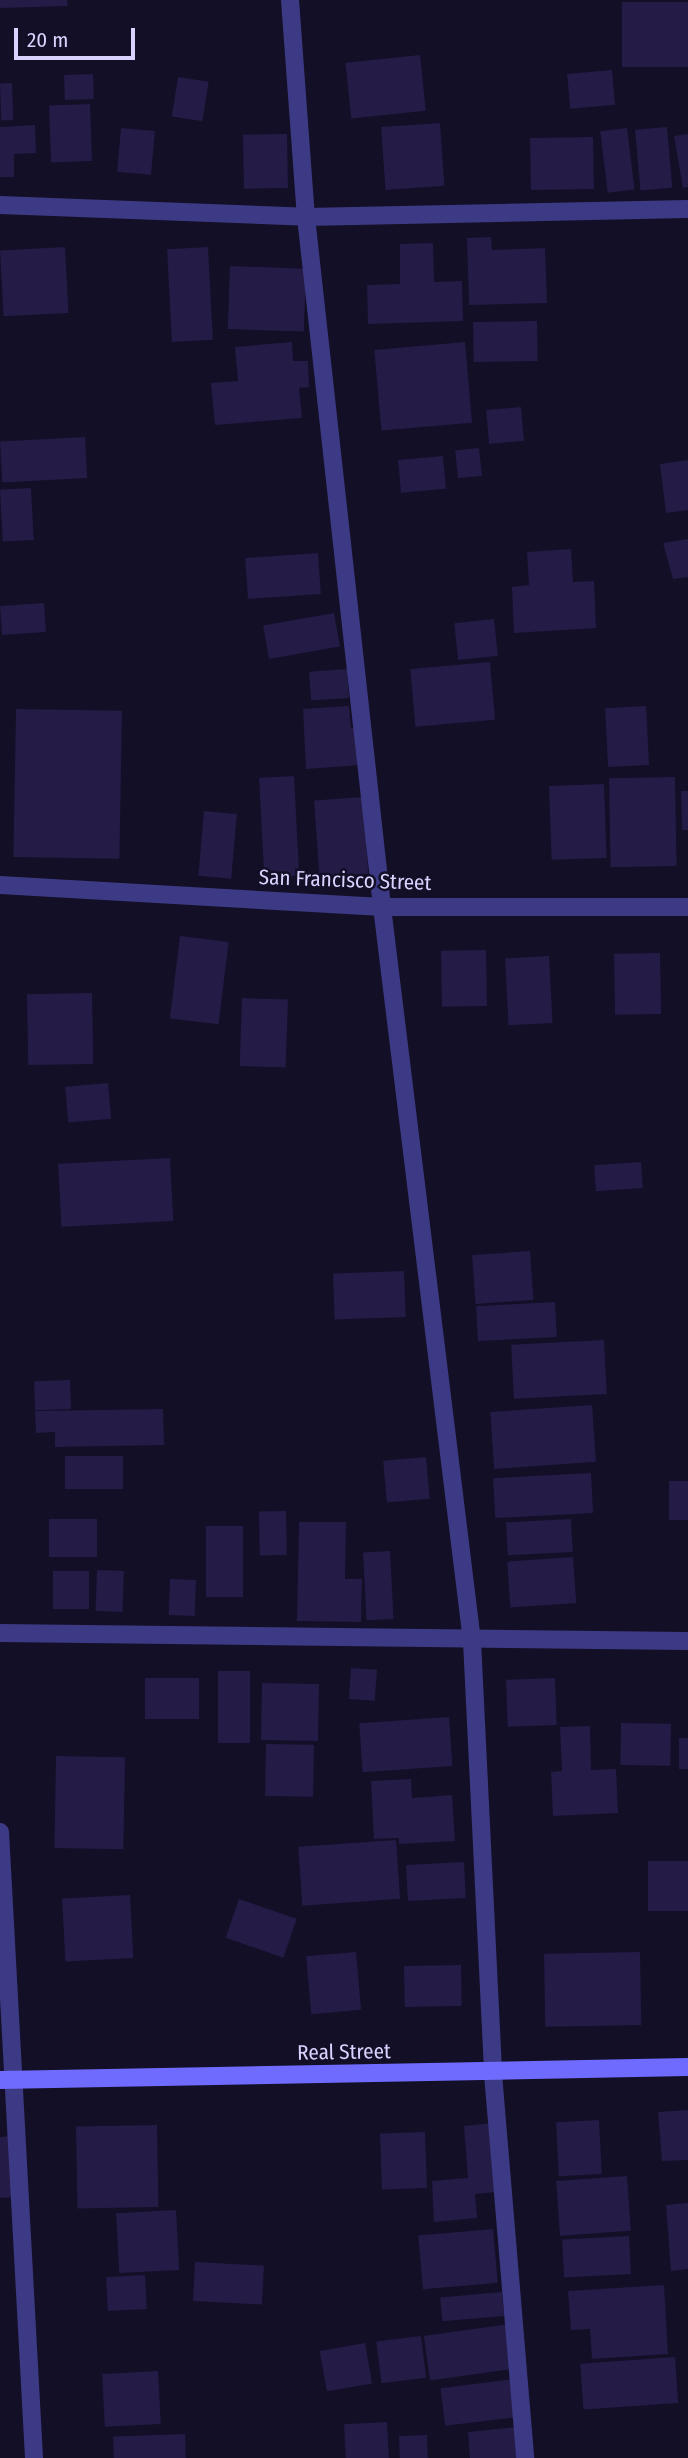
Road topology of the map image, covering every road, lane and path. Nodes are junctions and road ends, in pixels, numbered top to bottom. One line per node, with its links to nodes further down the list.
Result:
1 (290, 0): 4 (street)
2 (0, 205): 4 (street)
3 (688, 209): 4 (street)
4 (306, 217): 6 (street)
5 (0, 885): 6 (street, San Francisco Street)
6 (382, 907): 7 (street, San Francisco Street); 9 (street)
7 (688, 907)
8 (0, 1633): 9 (street)
9 (472, 1641): 10 (street); 13 (street)
10 (688, 1641)
11 (0, 1832): 14 (street)
12 (688, 2067): 13 (main road, Real Street)
13 (493, 2074): 14 (main road, Real Street); 16 (street)
14 (7, 2079): 15 (street)
15 (34, 2458)
16 (525, 2458)

